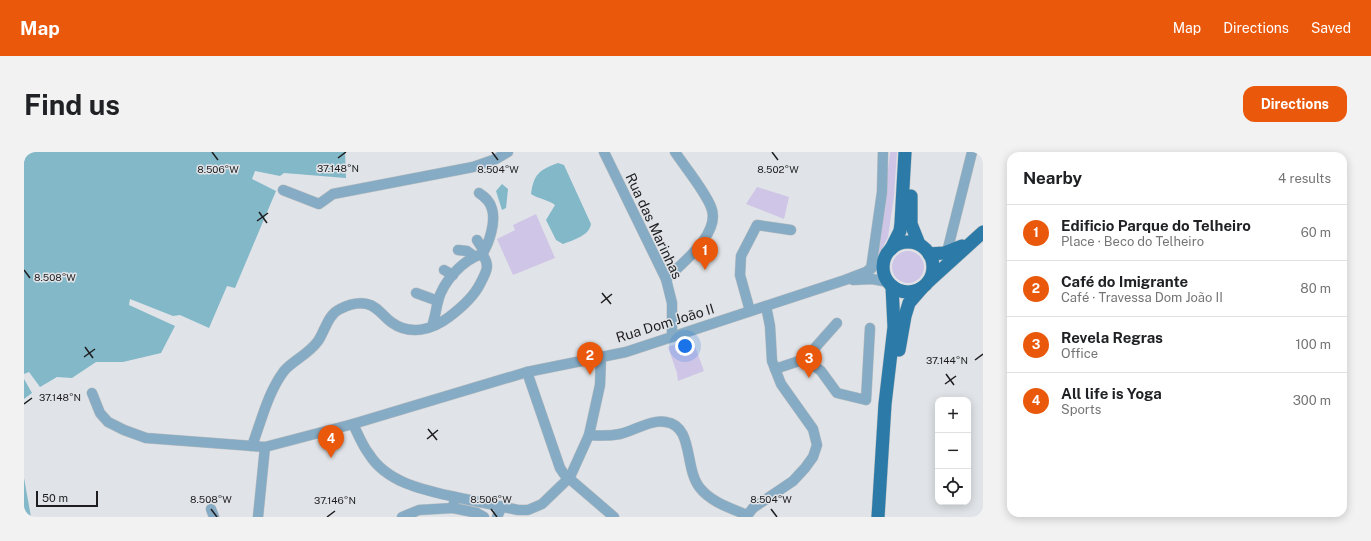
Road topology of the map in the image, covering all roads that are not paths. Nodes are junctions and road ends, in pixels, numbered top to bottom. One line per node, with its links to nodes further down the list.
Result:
1 (508, 152): 8 (street)
2 (604, 152): 22 (street, Rua das Marinhas)
3 (675, 152): 22 (street)
4 (883, 152): 19 (street)
5 (905, 152): 15 (main road)
6 (912, 152): 13 (main road)
7 (972, 152): 18 (street)
8 (282, 190)
9 (479, 192): 16 (street)
10 (792, 230): 29 (street)
11 (983, 231): 18 (main road); 18 (main road)
12 (477, 240): 16 (street)
13 (919, 244): 15 (main road); 17 (main road)
14 (458, 250): 16 (street)
15 (888, 253): 19 (street); 24 (main road)
16 (480, 254): 21 (street); 31 (street)
17 (929, 254): 18 (main road); 25 (main road)
18 (949, 257): 25 (main road)
19 (871, 268): 23 (street)
20 (444, 270): 21 (street)
21 (453, 275): 27 (street)
22 (666, 279): 33 (street, Rua das Marinhas)
23 (845, 280): 24 (street); 28 (street, Rua Dom João II)
24 (890, 284): 25 (main road); 43 (main road)
25 (925, 284): 43 (main road)
26 (416, 293): 27 (street)
27 (438, 301): 31 (street)
28 (766, 306): 29 (street, Rua Dom João II); 36 (street)
29 (750, 311): 33 (street, Rua Dom João II)
30 (837, 323): 35 (street)
31 (432, 326): 41 (street)
32 (870, 328): 35 (street)
33 (672, 337): 34 (street, Rua Dom João II)
34 (601, 356): 37 (street, Rua Dom João II); 40 (street)
35 (805, 359): 36 (street)
36 (775, 369): 48 (street)
37 (527, 372): 39 (street, Rua Dom João II); 44 (street)
38 (92, 393): 41 (street, Rua Dom João II)
39 (353, 424): 42 (street, Rua Dom João II); 45 (street)
40 (590, 435): 44 (street); 48 (street)
41 (252, 446): 42 (street, Rua Dom João II)
42 (265, 447): 49 (street)
43 (884, 447): 54 (main road)
44 (570, 478): 46 (street); 53 (street)
45 (455, 497): 46 (street); 47 (street)
46 (502, 506): 52 (street)
47 (453, 508): 50 (street); 51 (street)
48 (746, 516)
49 (258, 517)
50 (402, 517)
51 (484, 517)
52 (497, 517)
53 (614, 517)
54 (878, 517)

